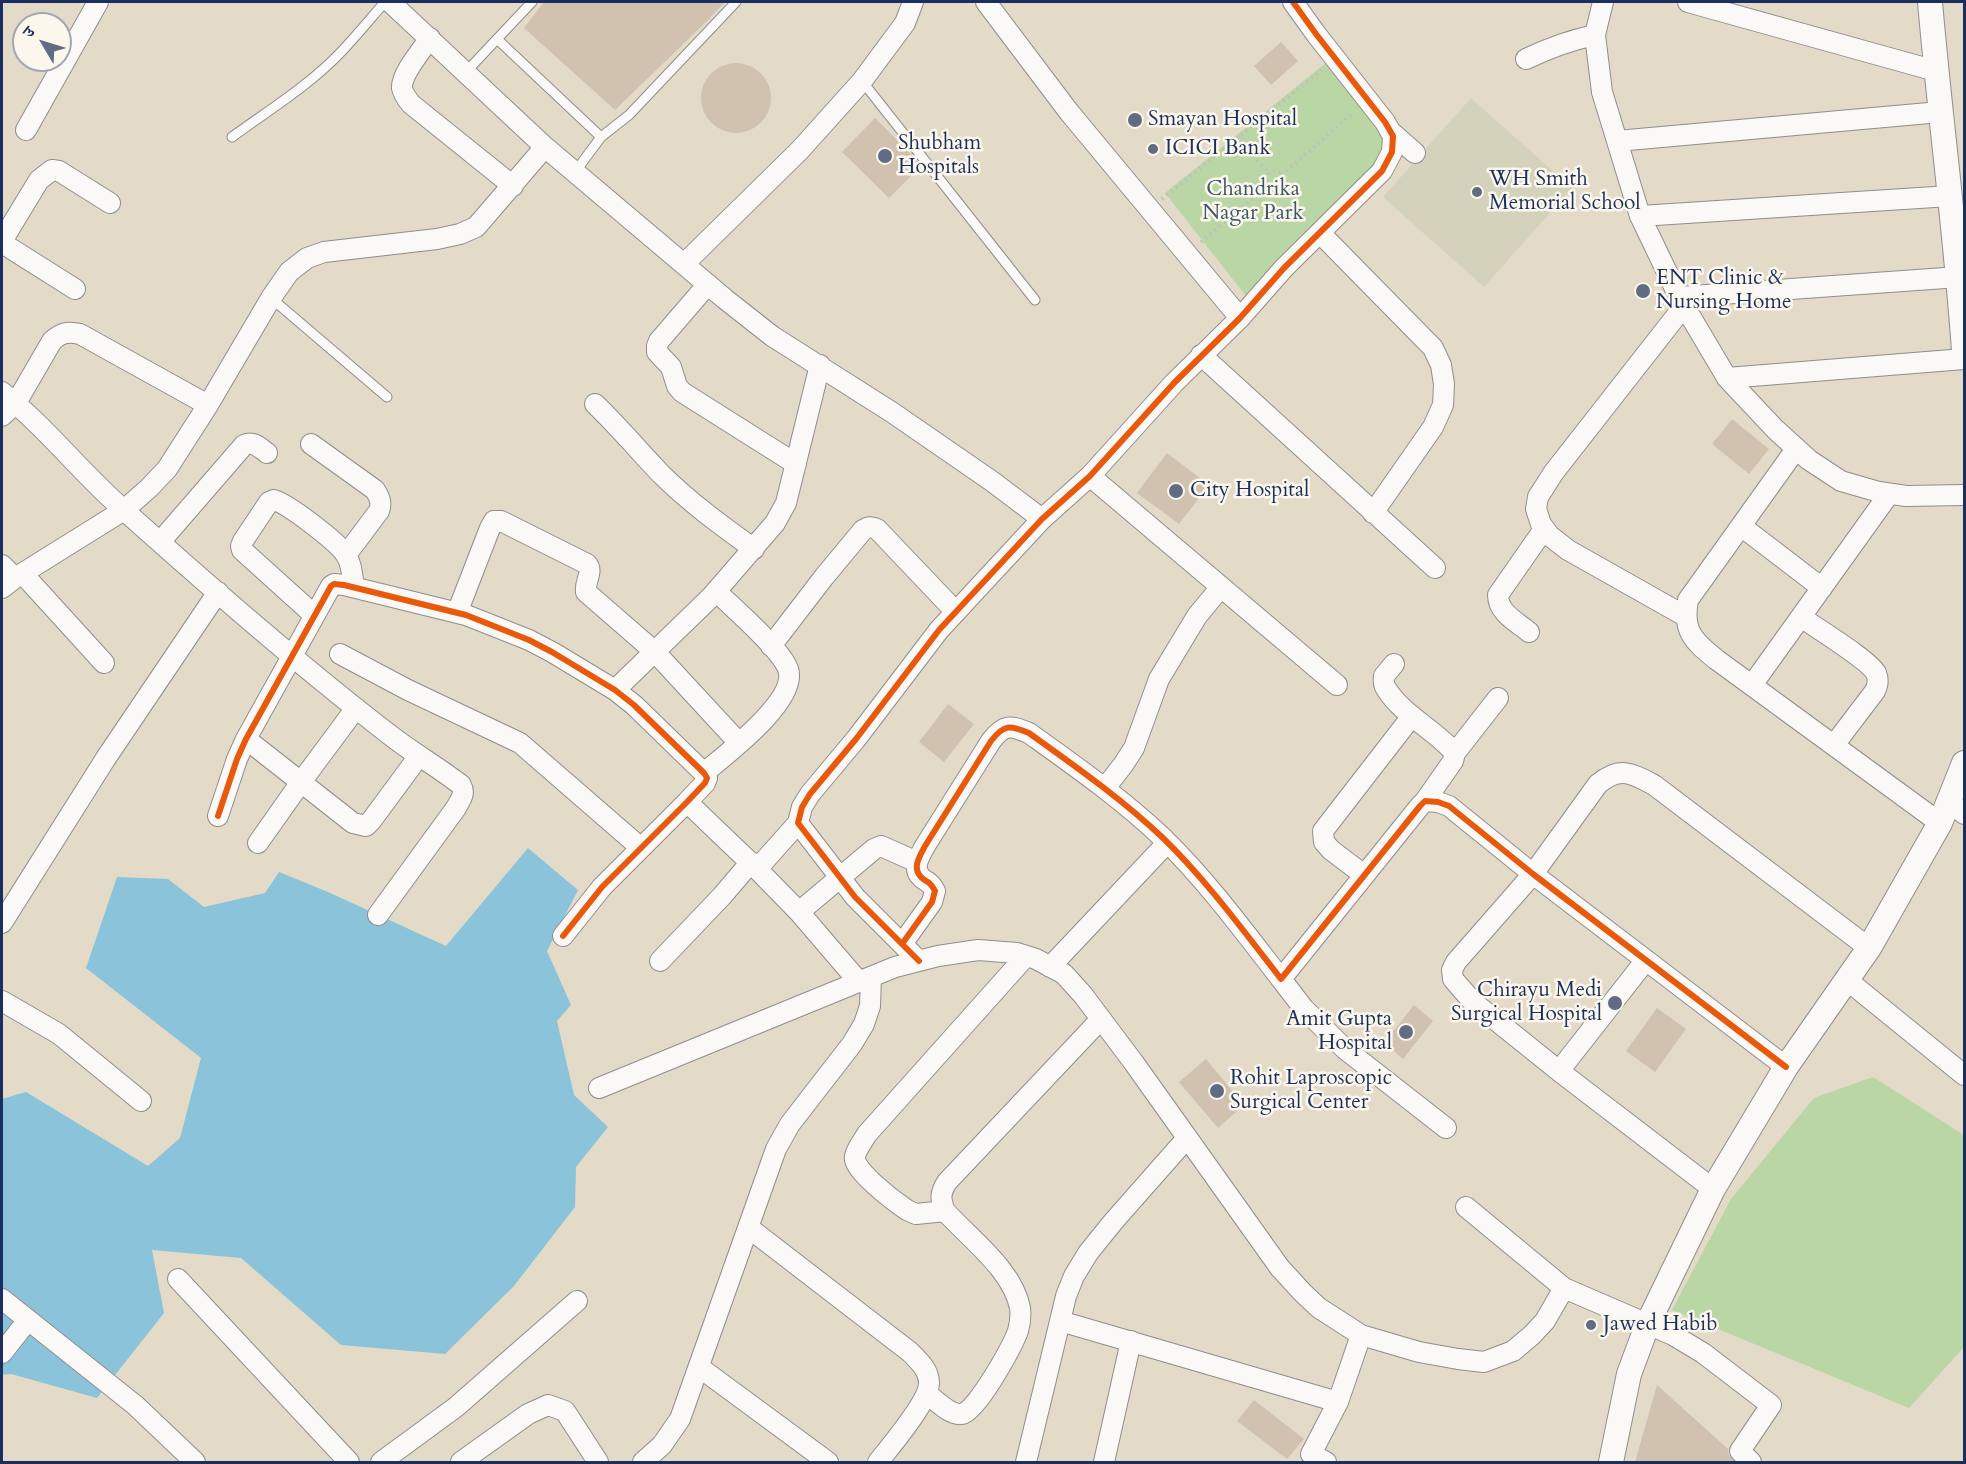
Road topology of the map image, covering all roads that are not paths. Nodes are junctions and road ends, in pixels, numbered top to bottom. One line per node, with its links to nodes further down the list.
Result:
1 (98, 2): 20 (street)
2 (385, 2): 22 (lane)
3 (390, 2): 13 (street)
4 (532, 2): 14 (lane)
5 (736, 2): 23 (lane)
6 (913, 2): 18 (street)
7 (986, 2): 41 (street)
8 (1293, 2): 21 (street)
9 (1603, 2): 12 (street)
10 (1688, 2): 16 (street)
11 (1930, 2): 16 (street)
12 (1595, 35): 15 (street); 24 (street)
13 (430, 38): 17 (street); 28 (street)
14 (497, 39): 17 (lane); 23 (lane)
15 (1526, 59)
16 (1936, 71): 19 (street)
17 (466, 72): 25 (street)
18 (862, 81): 34 (street); 39 (lane)
19 (1940, 112): 24 (street); 29 (street)
20 (26, 130)
21 (1390, 131): 26 (street); 32 (street)
22 (232, 137)
23 (601, 137): 27 (lane)
24 (1617, 141): 31 (street)
25 (546, 147): 27 (street); 28 (street)
26 (1415, 153)
27 (575, 171): 34 (street)
28 (513, 186): 38 (street)
29 (1950, 196): 31 (street); 35 (street)
30 (110, 203): 33 (street)
31 (1640, 216): 40 (street)
32 (1320, 233): 41 (street); 59 (street)
33 (2, 242): 37 (street)
34 (684, 264): 36 (street)
35 (1959, 278): 40 (street); 42 (street)
36 (708, 284): 45 (street); 54 (street)
37 (75, 289)
38 (272, 298): 47 (lane); 50 (street)
39 (1035, 300)
40 (1682, 302): 46 (street); 62 (street)
41 (1240, 318): 43 (street)
42 (1965, 351)
43 (1201, 355): 55 (street); 59 (street)
44 (1965, 359): 46 (street)
45 (820, 365): 54 (street); 60 (street)
46 (1727, 378): 52 (street)
47 (387, 397)
48 (6, 404): 50 (street); 58 (street)
49 (594, 404): 64 (street)
50 (208, 405): 58 (street)
51 (311, 444): 65 (street)
52 (1796, 449): 56 (street); 61 (street)
53 (267, 453): 63 (street)
54 (796, 464): 64 (street)
55 (1090, 477): 60 (street); 68 (street)
56 (1890, 494): 57 (street); 70 (street)
57 (1965, 495)
58 (124, 510): 63 (street); 67 (street)
59 (1373, 513): 66 (street)
60 (1042, 519): 73 (street)
61 (1742, 526): 70 (street); 76 (street)
62 (1544, 529): 76 (street); 78 (street)
63 (160, 542): 72 (street)
64 (754, 549): 71 (street)
65 (346, 555): 69 (street); 75 (street)
66 (1435, 568)
67 (10, 576): 83 (street)
68 (1221, 586): 85 (street); 99 (street)
69 (354, 587): 74 (street); 75 (street)
70 (1822, 588): 77 (street)
71 (716, 591): 79 (street); 80 (street)
72 (218, 592): 82 (street); 115 (street)
73 (956, 612): 79 (street); 104 (street)
74 (457, 613): 80 (street); 87 (street)
75 (314, 615): 82 (street)
76 (1684, 616): 86 (street)
77 (1801, 617): 86 (street); 93 (street)
78 (1529, 632)
79 (771, 646): 92 (street)
80 (655, 652): 87 (street); 92 (street)
81 (340, 654): 107 (street)
82 (293, 656): 89 (street); 91 (street)
83 (104, 663)
84 (1394, 664): 90 (street)
85 (1336, 685)
86 (1752, 686): 93 (street)
87 (615, 690): 97 (street)
88 (1498, 698): 94 (street)
89 (356, 708): 95 (street); 98 (street)
90 (1412, 716): 94 (street); 111 (street)
91 (246, 739): 98 (street); 103 (street)
92 (739, 743): 97 (street)
93 (1834, 745): 102 (street)
94 (1455, 753): 100 (street)
95 (419, 756): 98 (street); 114 (street)
96 (1965, 763): 102 (street)
97 (704, 773): 101 (street)
98 (301, 782): 105 (street)
99 (1105, 788): 106 (street); 108 (street)
100 (1425, 801): 110 (street); 111 (street)
101 (687, 802): 107 (street); 109 (street)
102 (1951, 813): 118 (street)
103 (219, 816)
104 (798, 823): 109 (street); 112 (street)
105 (258, 843)
106 (1167, 843): 123 (street); 124 (street)
107 (641, 848): 116 (street)
108 (917, 862): 112 (street); 117 (street)
109 (754, 866): 113 (street); 121 (street)
110 (1533, 874): 118 (street); 120 (street); 130 (street)
111 (1364, 875): 124 (street)
112 (840, 878): 113 (street); 117 (street)
113 (799, 912): 125 (street)
114 (378, 915)
115 (2, 923)
116 (563, 936)
117 (902, 944): 122 (street)
118 (1869, 948): 126 (street)
119 (1026, 956): 122 (street); 123 (street); 138 (street)
120 (1646, 960): 129 (street); 130 (street)
121 (660, 961)
122 (919, 961): 125 (street)
123 (1050, 966): 128 (street)
124 (1281, 979): 134 (street)
125 (865, 980): 132 (street); 139 (street)
126 (1847, 980): 129 (street); 131 (street)
127 (2, 1001): 133 (street)
128 (1101, 1019): 135 (street); 138 (street)
129 (1786, 1067): 136 (street)
130 (1559, 1071): 136 (street)
131 (1965, 1075)
132 (599, 1088)
133 (141, 1101)
134 (1446, 1128)
135 (1187, 1138): 145 (street); 147 (street)
136 (1713, 1189): 146 (street)
137 (1466, 1207): 141 (street)
138 (945, 1211): 151 (street)
139 (749, 1228): 150 (street); 151 (street)
140 (178, 1279): 155 (street)
141 (1564, 1288): 146 (street); 147 (street)
142 (2, 1299): 144 (street)
143 (577, 1301): 156 (street)
144 (28, 1320): 149 (street); 154 (street)
145 (1060, 1321): 148 (street); 162 (street)
146 (1648, 1323): 164 (street); 165 (street)
147 (1361, 1335): 152 (street)
148 (1131, 1341): 152 (street); 163 (street)
149 (2, 1353)
150 (699, 1367): 159 (street); 160 (street)
151 (927, 1394): 161 (street)
152 (1338, 1401): 153 (street)
153 (1313, 1460)
154 (195, 1462)
155 (349, 1462)
156 (381, 1462)
157 (461, 1462): 158 (street)
158 (598, 1462)
159 (643, 1462)
160 (828, 1462)
161 (878, 1462)
162 (1026, 1462)
163 (1104, 1462)
164 (1611, 1462)
165 (1750, 1462)

